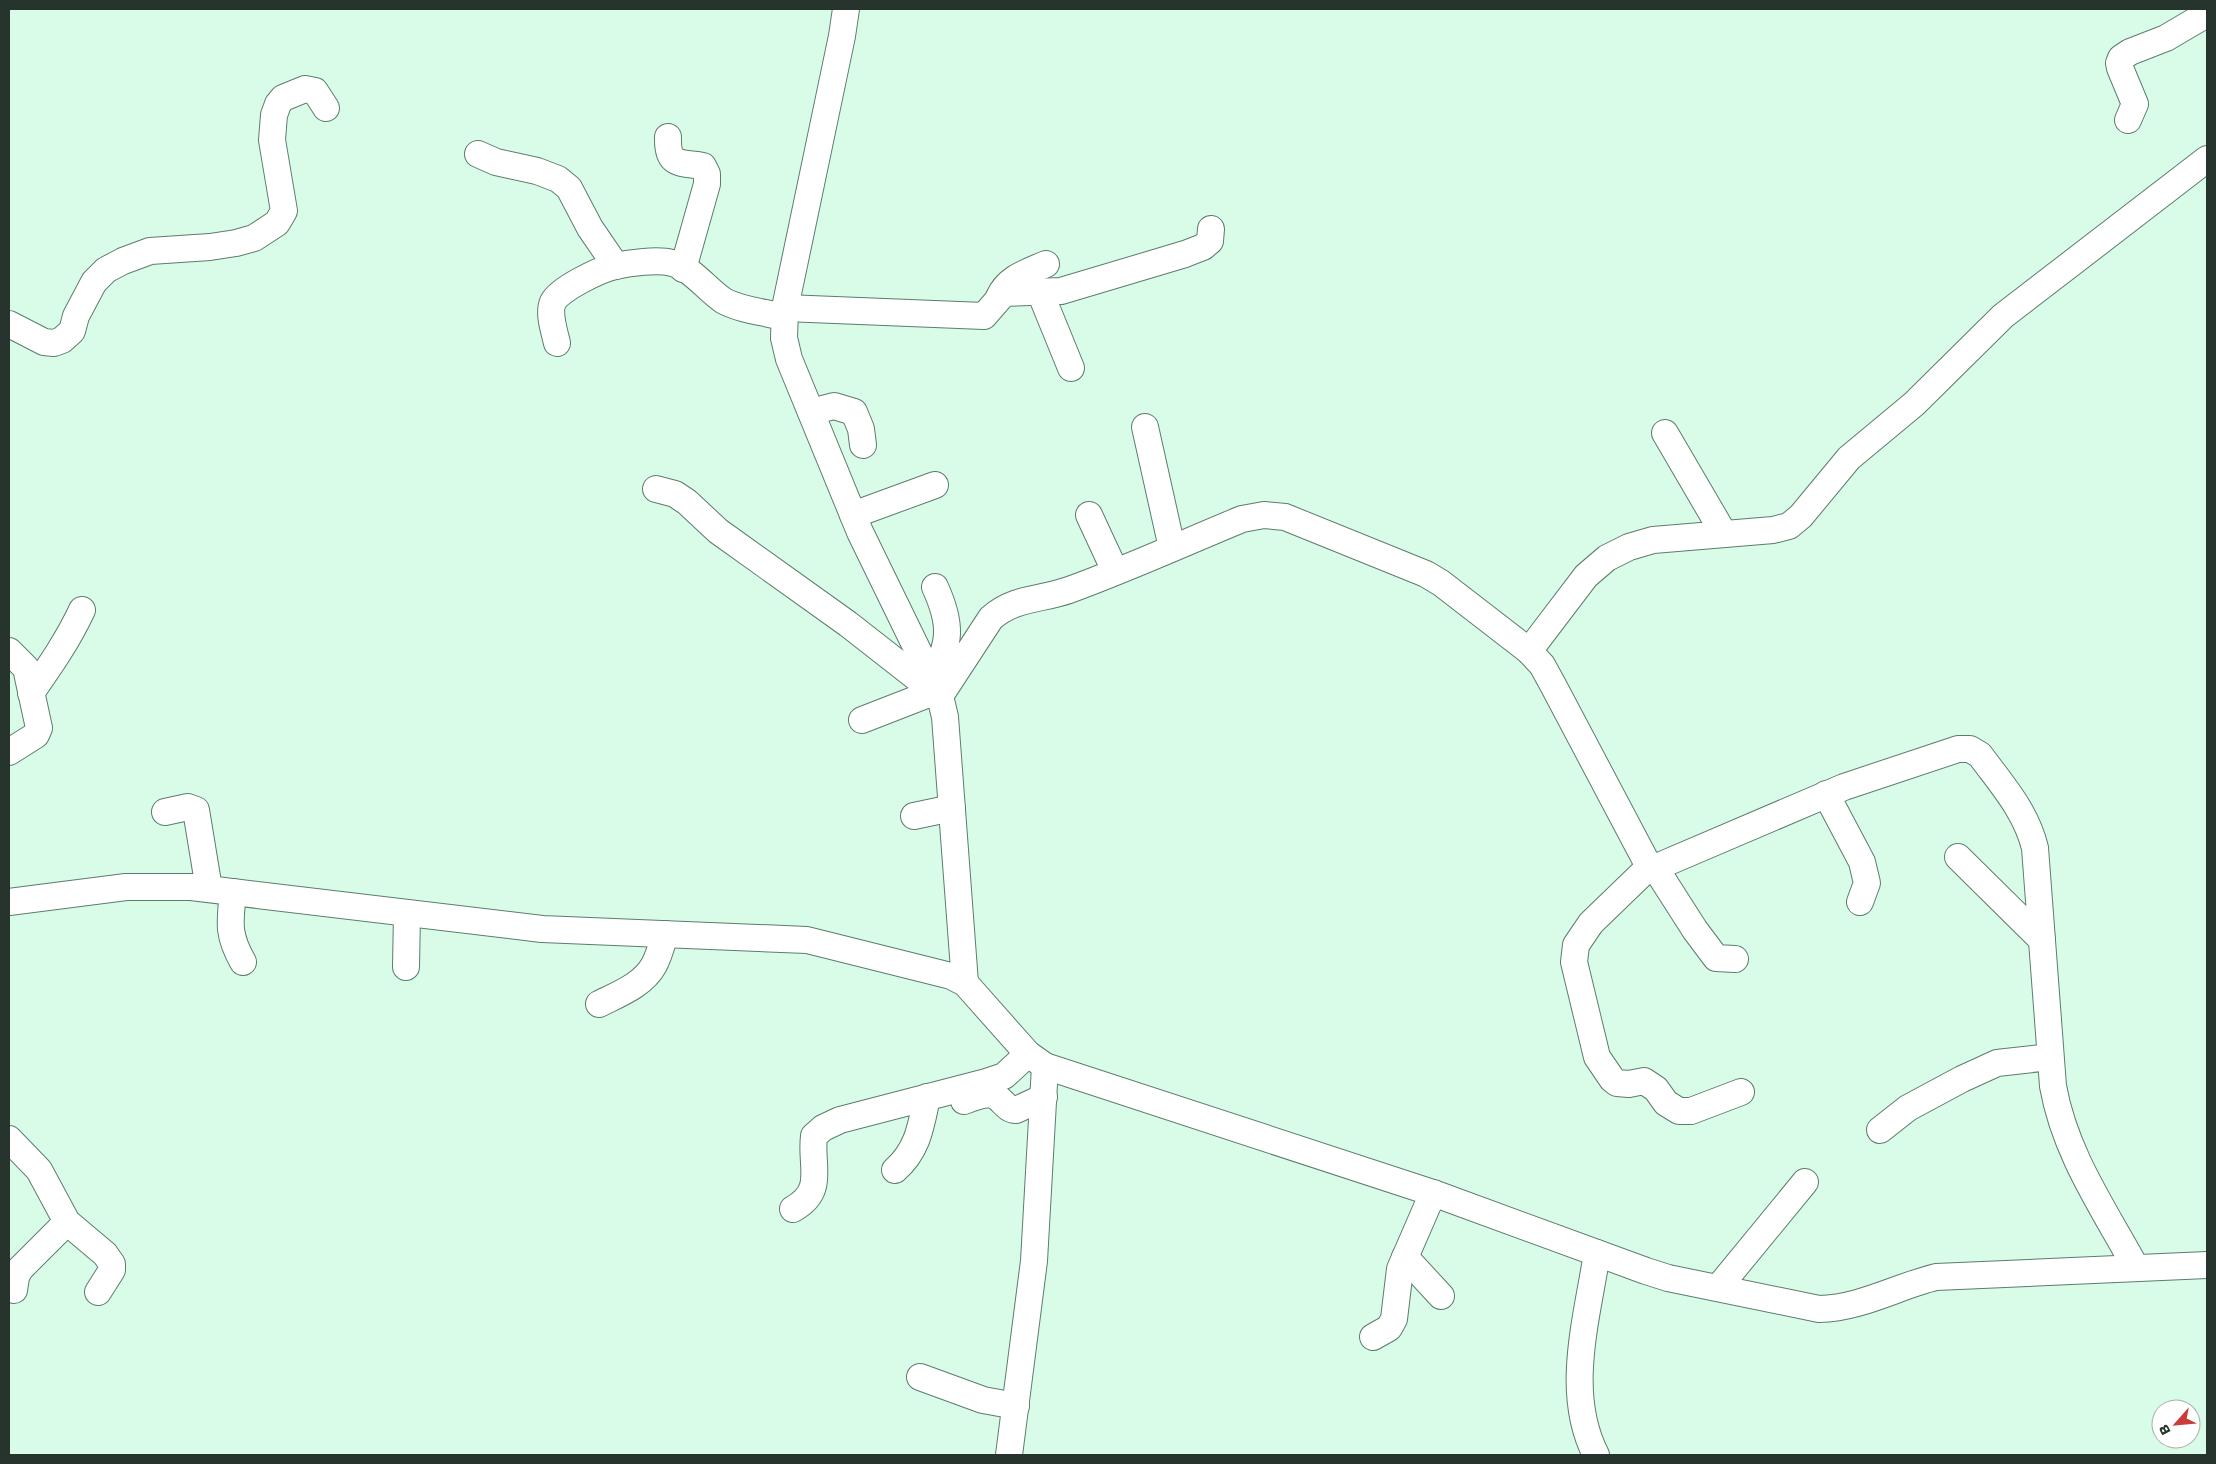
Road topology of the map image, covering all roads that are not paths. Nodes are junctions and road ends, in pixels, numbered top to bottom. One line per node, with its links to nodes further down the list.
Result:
1 (846, 9): 14 (street)
2 (2201, 18): 4 (street)
3 (326, 108): 15 (street)
4 (2128, 120)
5 (668, 137): 11 (street)
6 (478, 154): 10 (street)
7 (2207, 159): 26 (street)
8 (1211, 229): 12 (street)
9 (1046, 264): 13 (street)
10 (616, 266): 11 (street); 16 (street)
11 (683, 269): 14 (street)
12 (1040, 292): 13 (street); 17 (street)
13 (999, 298): 14 (street)
14 (784, 312): 18 (street)
15 (9, 324)
16 (557, 343)
17 (1071, 368)
18 (811, 412): 21 (street); 24 (street)
19 (1145, 427): 27 (street)
20 (1665, 433): 26 (street)
21 (863, 445)
22 (935, 485): 24 (street)
23 (656, 489): 33 (street)
24 (853, 515): 33 (street)
25 (1090, 516): 28 (street)
26 (1724, 534): 32 (street)
27 (1172, 548): 28 (street); 32 (street)
28 (1115, 571): 33 (street)
29 (935, 587): 33 (street)
30 (82, 610): 34 (street)
31 (9, 651): 34 (street)
32 (1529, 651): 42 (street)
33 (935, 689): 35 (street); 38 (street)
34 (31, 693): 36 (street)
35 (862, 720)
36 (9, 752)
37 (1826, 794): 42 (street); 45 (street); 48 (street)
38 (952, 808): 40 (street); 52 (street)
39 (165, 812): 43 (street)
40 (914, 816)
41 (1958, 858): 48 (street)
42 (1652, 868): 49 (street); 56 (street)
43 (221, 890): 44 (street); 46 (street); 50 (street)
44 (10, 899)
45 (1860, 902)
46 (407, 913): 47 (street); 51 (street)
47 (665, 934): 52 (street); 53 (street)
48 (2042, 940): 54 (street)
49 (1735, 959)
50 (243, 962)
51 (406, 967)
52 (965, 983): 55 (street)
53 (600, 1004)
54 (2050, 1057): 60 (street); 71 (street)
55 (1037, 1060): 57 (street); 58 (street); 64 (street)
56 (1741, 1092)
57 (927, 1097): 62 (street); 65 (street)
58 (1044, 1097): 59 (street); 78 (street)
59 (952, 1104)
60 (1880, 1130)
61 (9, 1141): 66 (street)
62 (896, 1170)
63 (1805, 1182): 72 (street)
64 (1433, 1193): 67 (street); 68 (street)
65 (793, 1209)
66 (63, 1216): 69 (street); 73 (street); 74 (street)
67 (1597, 1254): 72 (street); 80 (street)
68 (1405, 1256): 75 (street); 76 (street)
69 (9, 1260)
70 (2206, 1267): 71 (street)
71 (2136, 1268): 72 (street)
72 (1718, 1288)
73 (14, 1290)
74 (98, 1292)
75 (1441, 1296)
76 (1373, 1337)
77 (920, 1377): 78 (street)
78 (1016, 1406): 79 (street)
79 (1009, 1455)
80 (1596, 1455)

